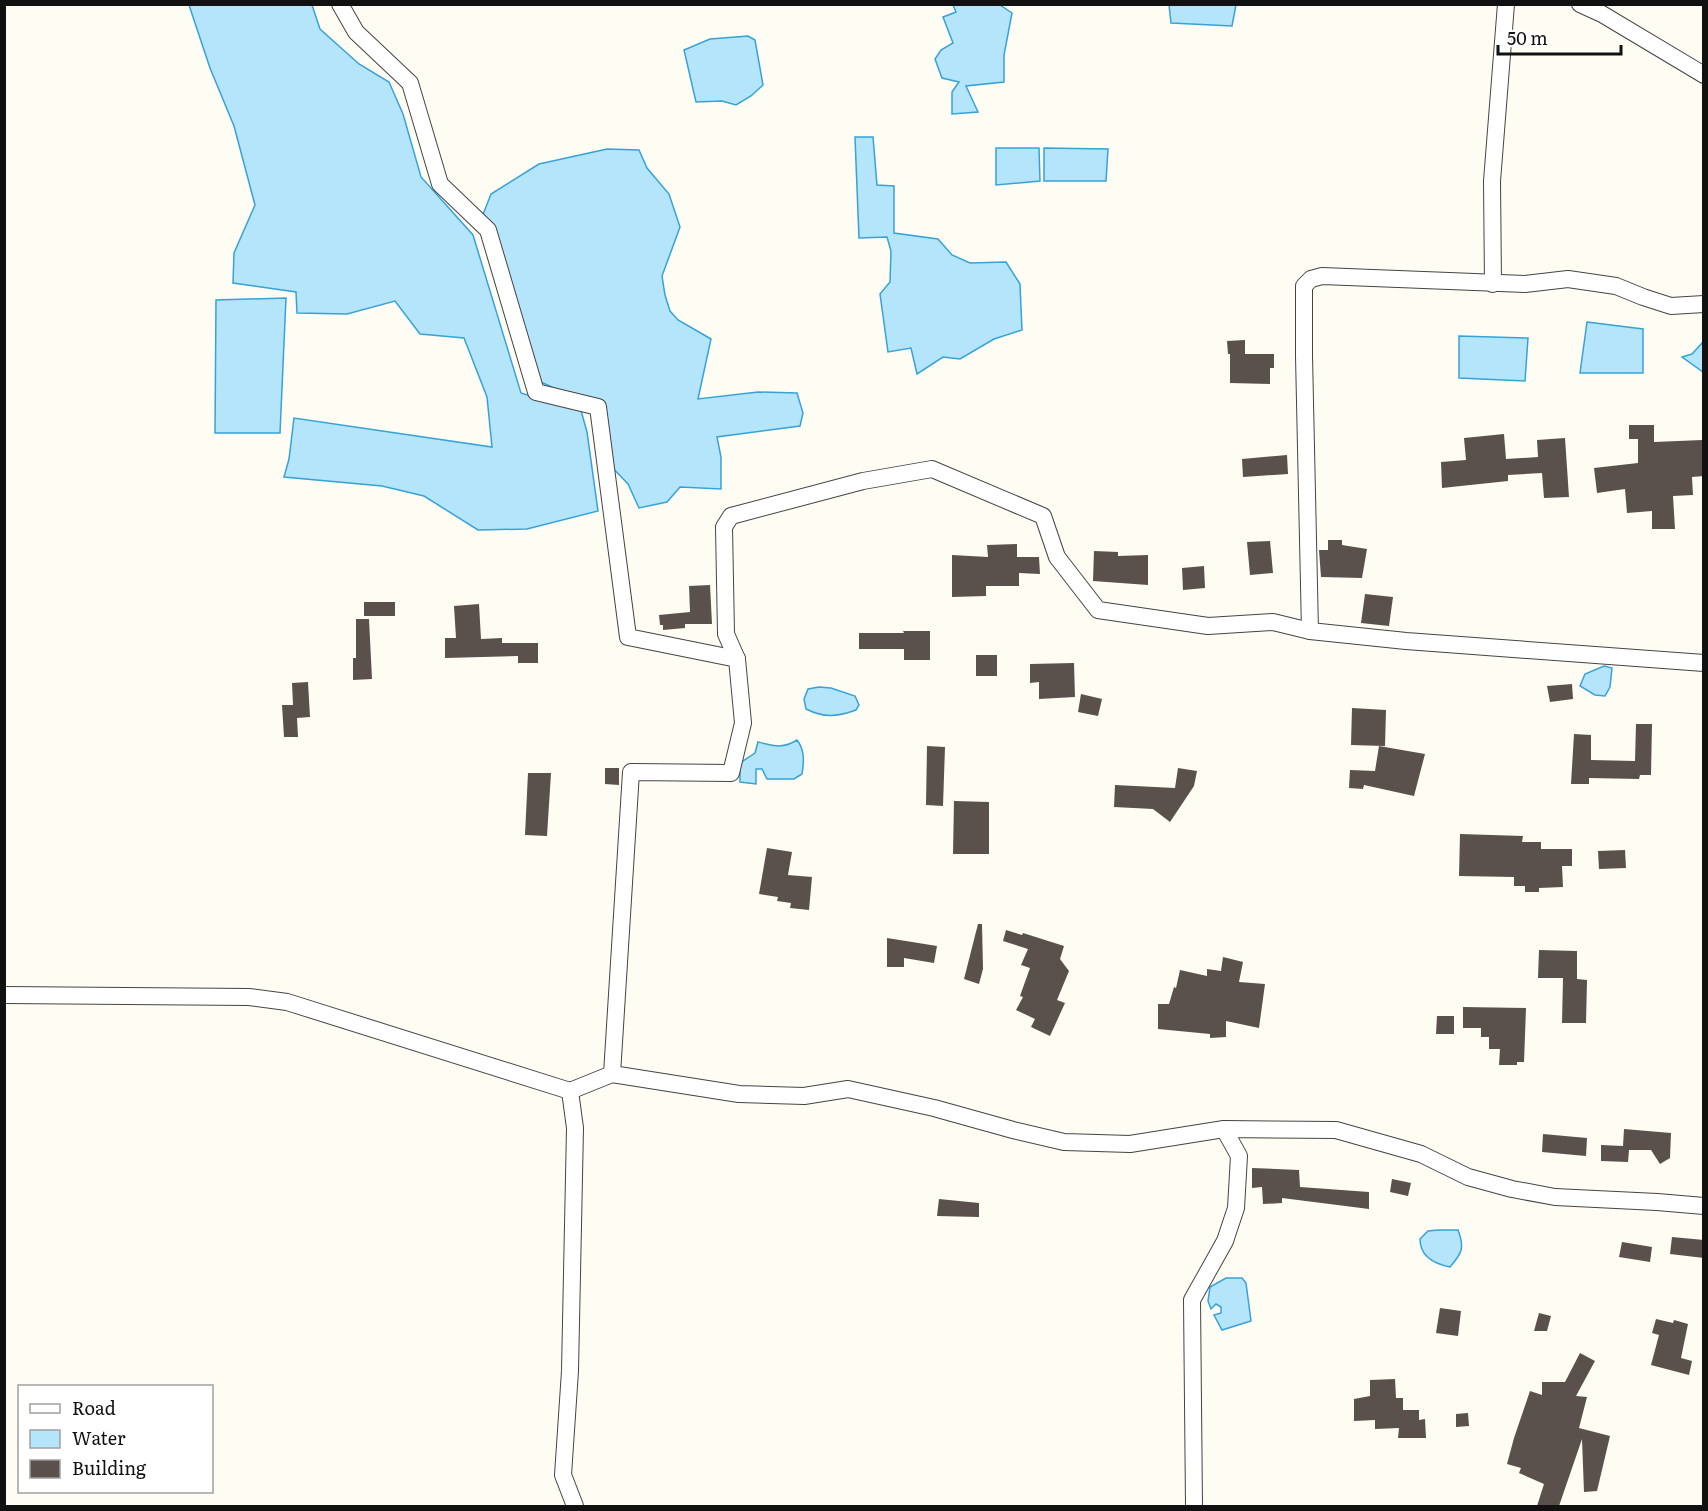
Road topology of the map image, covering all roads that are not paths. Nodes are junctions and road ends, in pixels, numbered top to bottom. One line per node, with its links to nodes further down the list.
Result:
1 (340, 4): 8 (street)
2 (1506, 4): 5 (street)
3 (1580, 4): 4 (street)
4 (1704, 75)
5 (1493, 284): 6 (street); 7 (street)
6 (1704, 304)
7 (1310, 631): 8 (street); 9 (street)
8 (737, 659): 11 (street)
9 (1704, 663)
10 (4, 995): 12 (street)
11 (612, 1074): 12 (street); 13 (street)
12 (570, 1091): 15 (street)
13 (1224, 1128): 14 (street); 16 (street)
14 (1704, 1206)
15 (575, 1506)
16 (1194, 1506)

